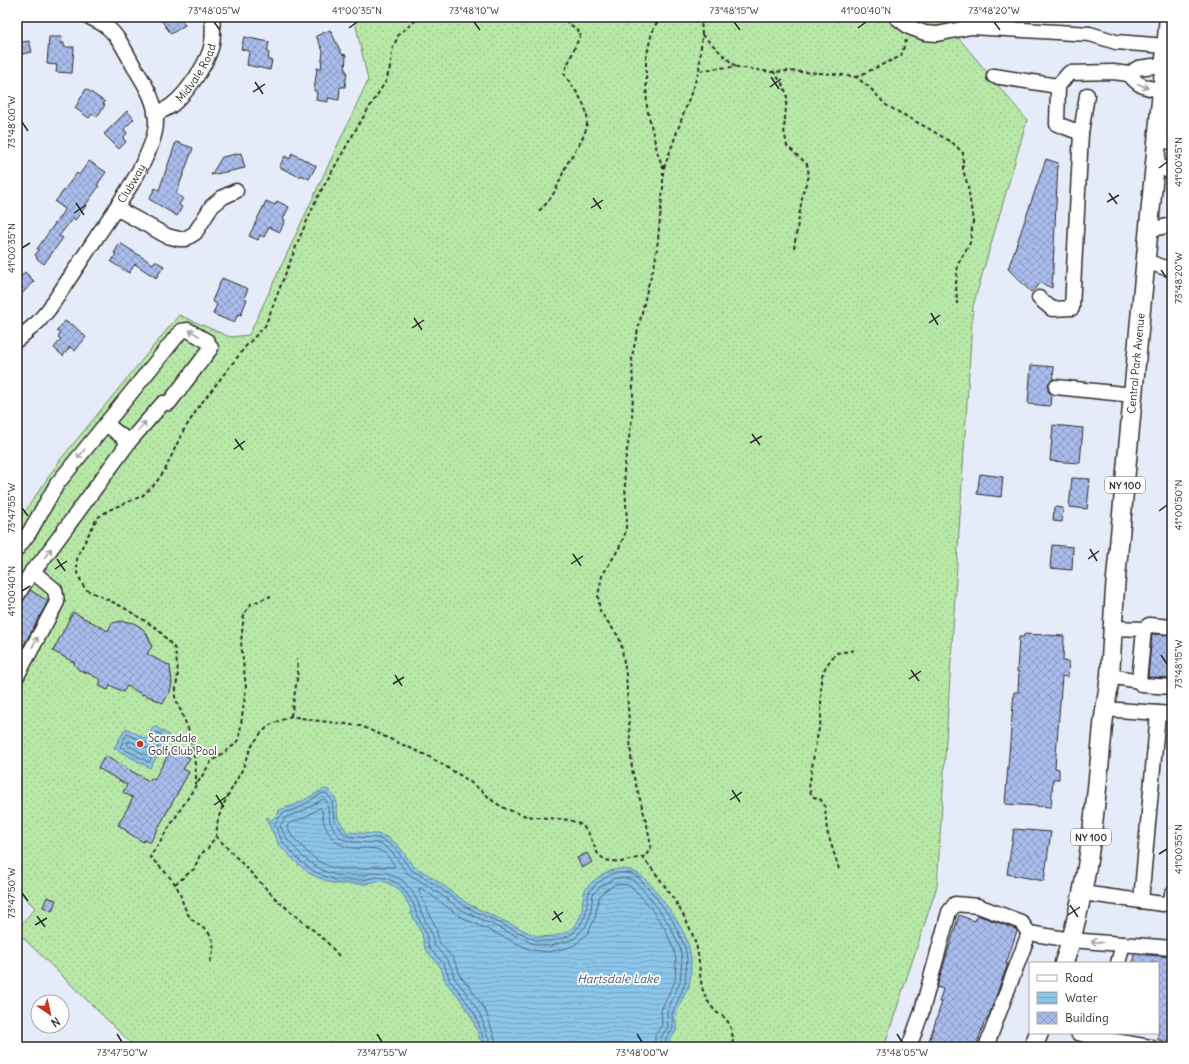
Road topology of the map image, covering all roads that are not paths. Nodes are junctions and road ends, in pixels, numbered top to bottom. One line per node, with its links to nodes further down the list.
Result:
1 (89, 17): 12 (street, Clubway)
2 (212, 17): 12 (street, Midvale Road)
3 (896, 17): 5 (street)
4 (1169, 17): 5 (main road, Central Park Avenue / NY 100)
5 (1166, 46): 6 (main road, Central Park Avenue / NY 100)
6 (1164, 66): 7 (street); 10 (main road, Central Park Avenue / NY 100)
7 (1129, 74): 9 (street); 10 (street, one-way to 10)
8 (994, 76): 9 (street)
9 (1058, 86): 13 (street)
10 (1162, 90): 14 (main road, Central Park Avenue / NY 100)
11 (1087, 94): 13 (street)
12 (156, 114): 18 (street, Clubway)
13 (1081, 133): 23 (street)
14 (1164, 141): 15 (main road, Central Park Avenue / NY 100)
15 (1155, 163): 16 (street); 20 (main road, Central Park Avenue / NY 100)
16 (1172, 173)
17 (236, 192): 18 (street)
18 (116, 208): 24 (street, Clubway)
19 (1172, 225): 20 (street)
20 (1148, 230): 21 (main road, Central Park Avenue / NY 100)
21 (1145, 261): 22 (street); 26 (main road, Central Park Avenue / NY 100)
22 (1172, 270)
23 (1039, 298)
24 (20, 334)
25 (1056, 387): 26 (street)
26 (1133, 395): 33 (main road, Central Park Avenue / NY 100)
27 (106, 424): 28 (street); 28 (street, one-way to 27); 29 (street, one-way to 29)
28 (129, 442): 30 (street, one-way to 28)
29 (17, 549)
30 (32, 570): 31 (street); 35 (street, one-way to 30)
31 (17, 596)
32 (1172, 626): 34 (street)
33 (1112, 628): 34 (street); 36 (main road, Central Park Avenue / NY 100)
34 (1144, 629): 37 (street)
35 (17, 676)
36 (1110, 676): 37 (street); 39 (main road, Central Park Avenue / NY 100)
37 (1139, 680): 38 (street)
38 (1172, 687)
39 (1104, 709): 40 (street); 41 (main road, NY 100)
40 (1165, 714): 43 (street)
41 (1082, 893): 43 (street); 45 (main road, NY 100)
42 (1172, 899): 43 (street)
43 (1141, 901)
44 (1029, 933): 45 (street); 53 (street); 54 (street)
45 (1071, 940): 46 (street, one-way to 45); 48 (main road, NY 100)
46 (1123, 944): 47 (street); 49 (street)
47 (1172, 948)
48 (1064, 962)
49 (1118, 962)
50 (1039, 1034): 55 (main road)
51 (1088, 1034): 52 (street)
52 (1098, 1035): 56 (street)
53 (909, 1047)
54 (986, 1047)
55 (1033, 1047)
56 (1150, 1047)

